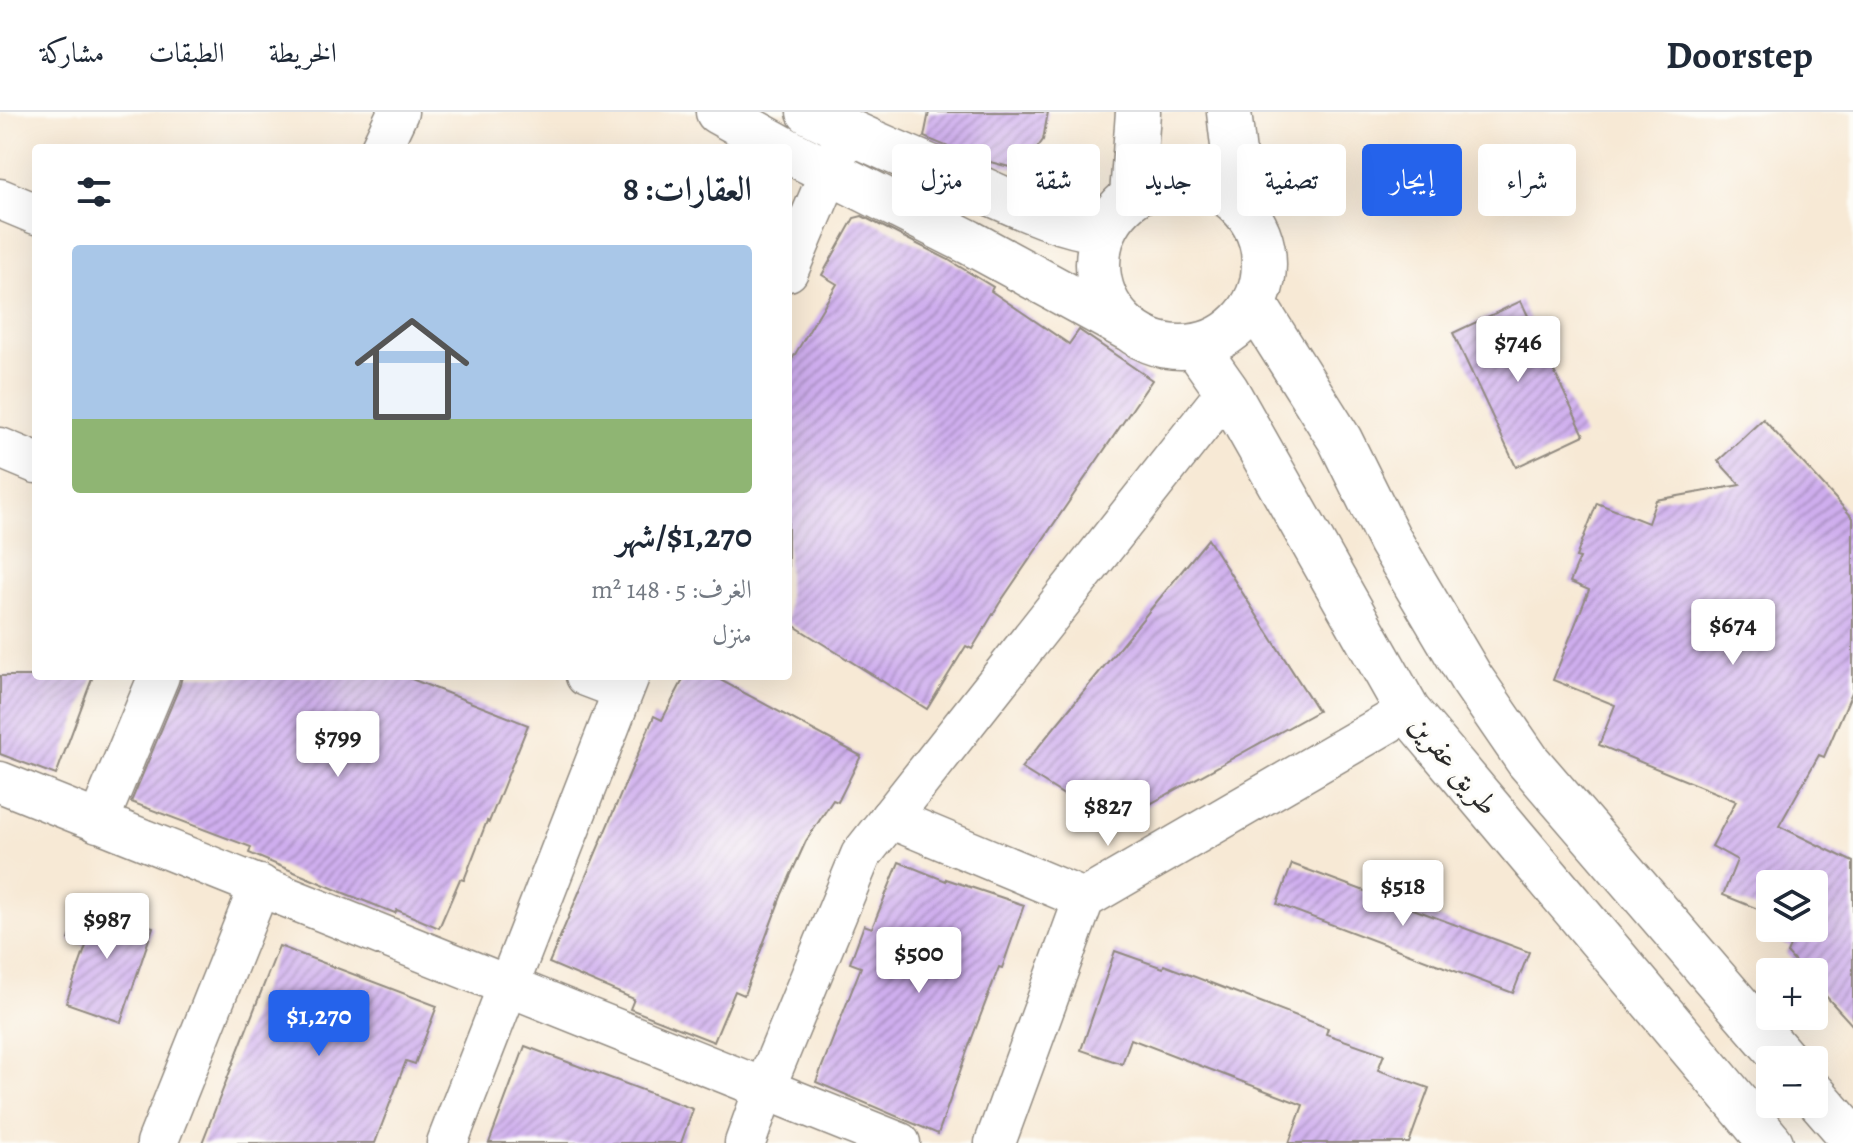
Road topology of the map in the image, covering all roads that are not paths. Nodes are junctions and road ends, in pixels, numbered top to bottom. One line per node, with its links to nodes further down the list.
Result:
1 (398, 112): 6 (street)
2 (718, 112): 7 (main road)
3 (1138, 112): 8 (main road)
4 (1229, 112): 11 (main road)
5 (828, 122): 10 (street); 16 (main road)
6 (383, 144)
7 (777, 144)
8 (1136, 144)
9 (792, 152): 10 (main road)
10 (830, 174): 17 (street); 19 (main road)
11 (1237, 179)
12 (0, 199): 13 (street)
13 (32, 212)
14 (1116, 212): 16 (main road)
15 (1249, 216): 18 (main road)
16 (1104, 231): 19 (main road)
17 (792, 262)
18 (1255, 305): 20 (main road); 33 (main road, طريق عفرين)
19 (1127, 328): 20 (main road)
20 (1196, 347): 21 (main road, طريق عفرين)
21 (1227, 391): 26 (main road, طريق عفرين); 28 (street)
22 (0, 448): 23 (street)
23 (32, 461)
24 (157, 680): 29 (street)
25 (626, 683): 32 (street)
26 (1408, 711): 31 (street); 42 (main road, طريق عفرين)
27 (0, 782): 29 (street)
28 (890, 818): 31 (street); 34 (street)
29 (98, 822): 30 (street)
30 (260, 885): 32 (street); 37 (street)
31 (1084, 899): 41 (street)
32 (508, 986): 34 (street); 38 (street)
33 (1773, 1046)
34 (764, 1090): 39 (street); 40 (street)
35 (1828, 1110): 36 (main road)
36 (1853, 1139)
37 (157, 1143)
38 (447, 1143)
39 (745, 1143)
40 (900, 1143)
41 (995, 1143)
42 (1771, 1143)

